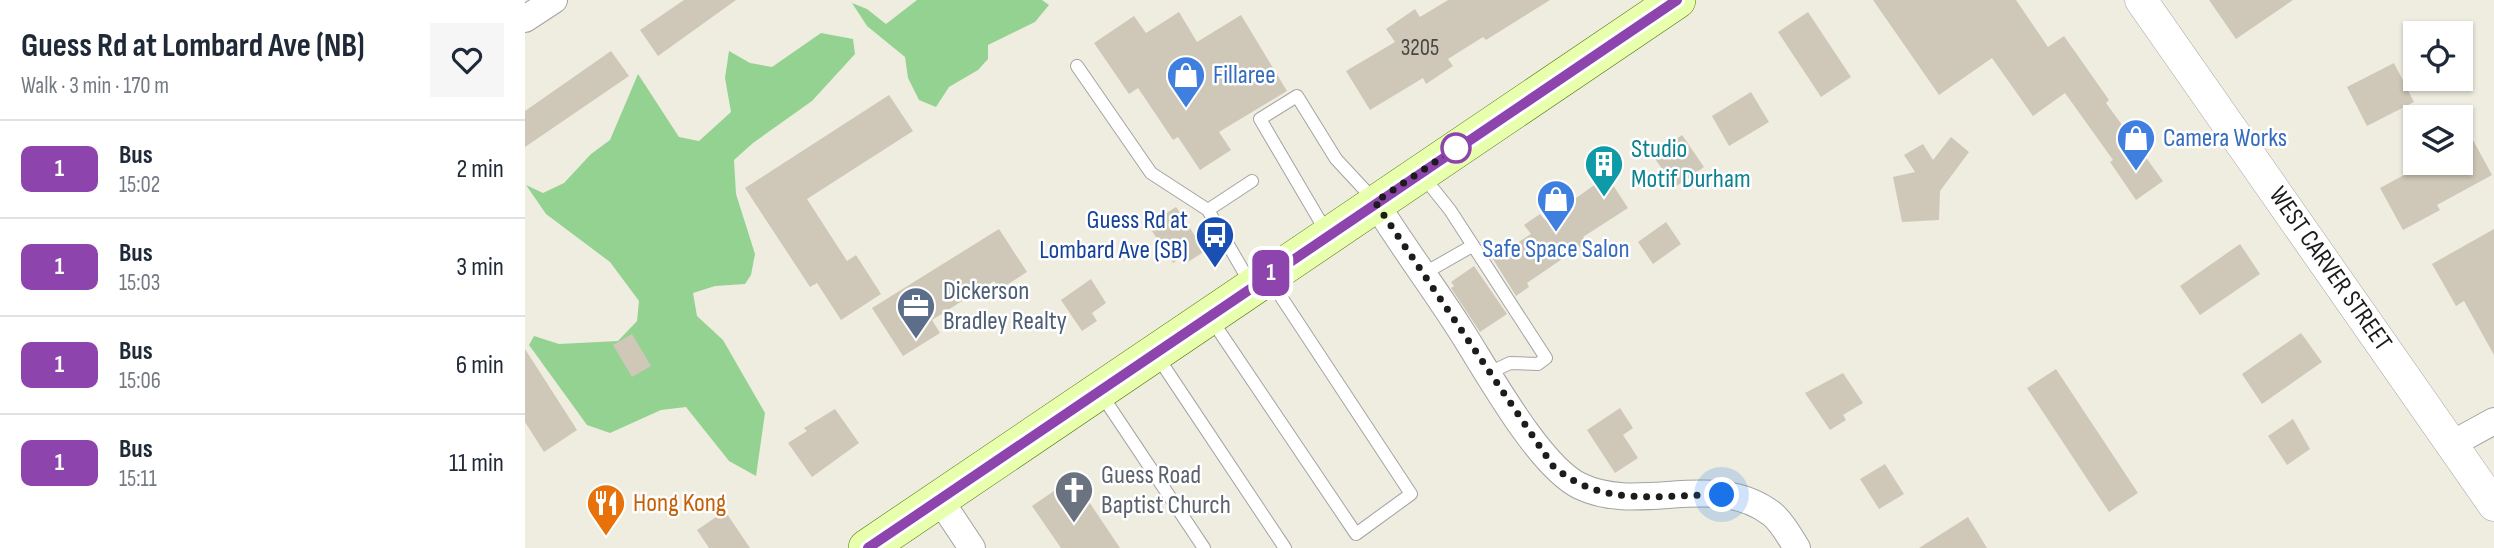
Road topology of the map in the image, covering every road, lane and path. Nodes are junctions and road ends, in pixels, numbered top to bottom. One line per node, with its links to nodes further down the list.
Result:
1 (554, 0): 4 (street)
2 (1677, 0): 6 (main road)
3 (2141, 0): 19 (street, WEST CARVER STREET)
4 (525, 19)
5 (1077, 66): 9 (lane)
6 (1420, 172): 8 (main road); 11 (lane)
7 (1252, 181): 9 (lane)
8 (1375, 202): 10 (main road); 10 (lane); 12 (street)
9 (1207, 210): 13 (lane)
10 (1328, 234): 13 (main road)
11 (1472, 246): 12 (lane); 16 (lane)
12 (1423, 274): 16 (street)
13 (1259, 281): 14 (main road); 14 (lane)
14 (1209, 316): 15 (main road)
15 (1155, 353): 17 (main road); 25 (lane)
16 (1489, 373): 26 (street)
17 (1099, 391): 20 (main road); 24 (lane)
18 (2494, 421): 19 (street)
19 (2452, 444): 21 (street, WEST CARVER STREET)
20 (940, 500): 22 (main road); 23 (street)
21 (2494, 505)
22 (867, 548)
23 (972, 548)
24 (1204, 548)
25 (1285, 548)
26 (1797, 548)

